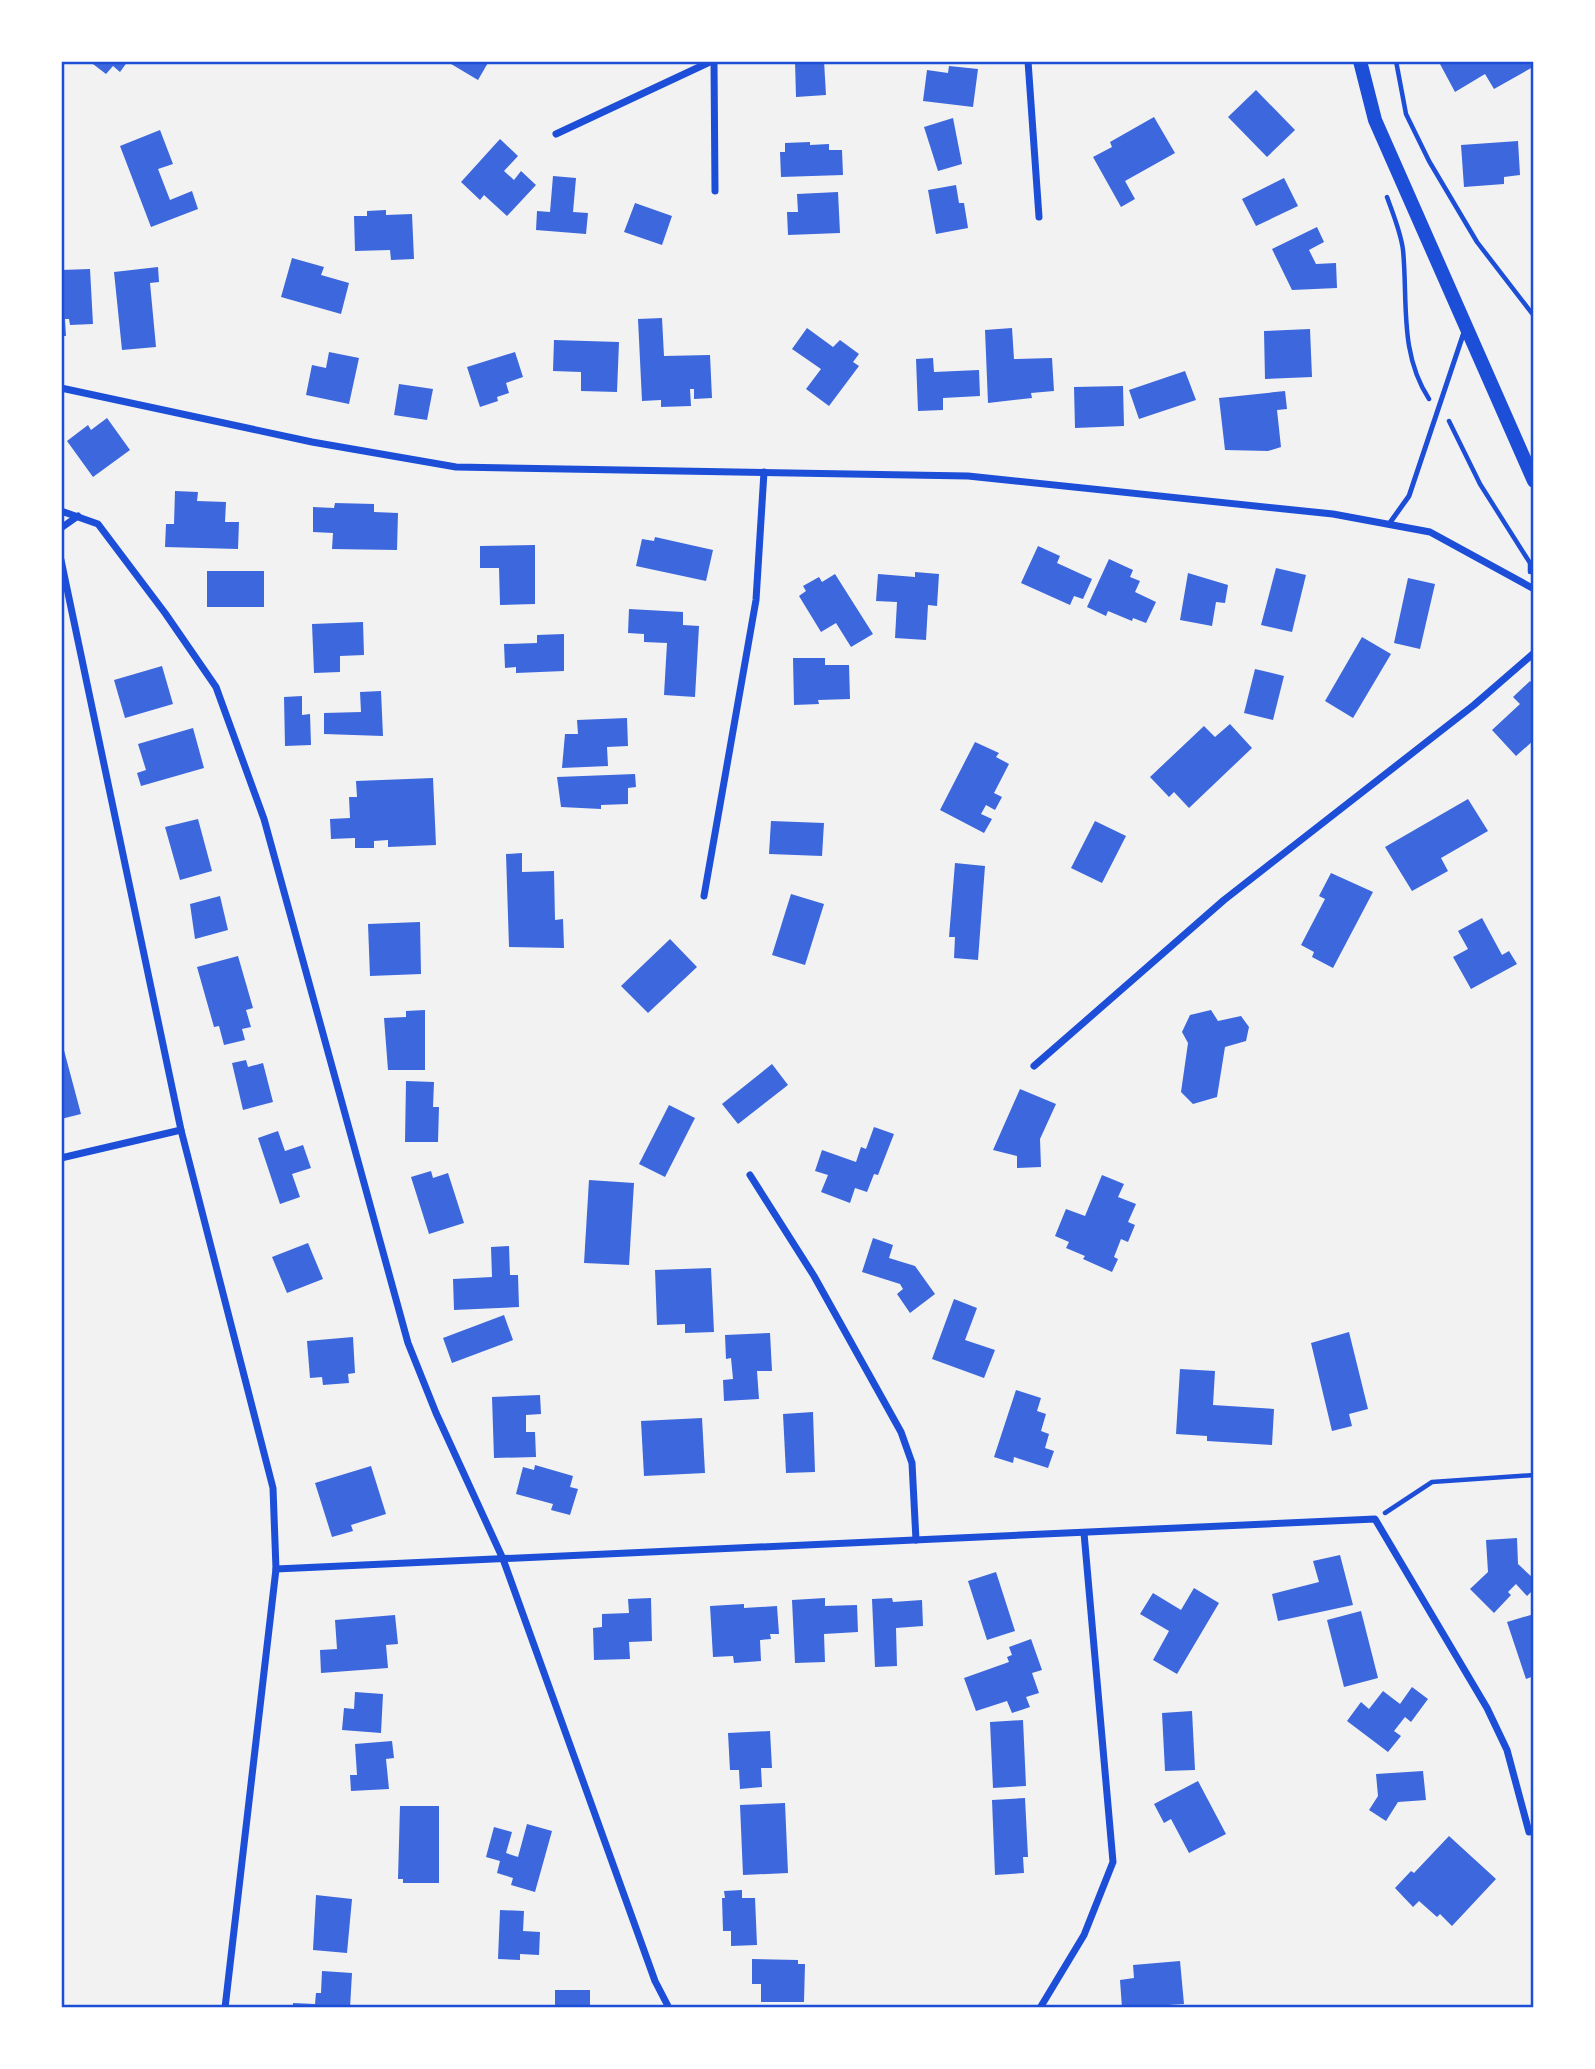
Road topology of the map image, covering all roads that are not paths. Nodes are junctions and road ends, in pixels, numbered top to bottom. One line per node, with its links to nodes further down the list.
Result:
1 (713, 61): 4 (street); 5 (street)
2 (1028, 61): 6 (street)
3 (1360, 61): 7 (main road)
4 (556, 134)
5 (715, 191)
6 (1039, 217)
7 (1465, 327): 10 (main road); 13 (lane)
8 (61, 388): 9 (street)
9 (764, 471): 13 (street); 18 (street)
10 (1534, 481)
11 (61, 511): 12 (street)
12 (78, 516): 14 (street); 25 (street)
13 (1390, 524): 16 (street)
14 (61, 528)
15 (61, 560): 20 (street)
16 (1531, 588)
17 (1534, 653): 19 (street)
18 (704, 896)
19 (1034, 1066)
20 (181, 1130): 21 (street); 26 (street)
21 (61, 1158)
22 (750, 1175): 24 (street)
23 (1084, 1533): 24 (street); 27 (street); 30 (street)
24 (916, 1540): 25 (street)
25 (503, 1559): 26 (street); 29 (street)
26 (276, 1569): 28 (street)
27 (1530, 1832)
28 (225, 2008)
29 (669, 2008)
30 (1040, 2008)

